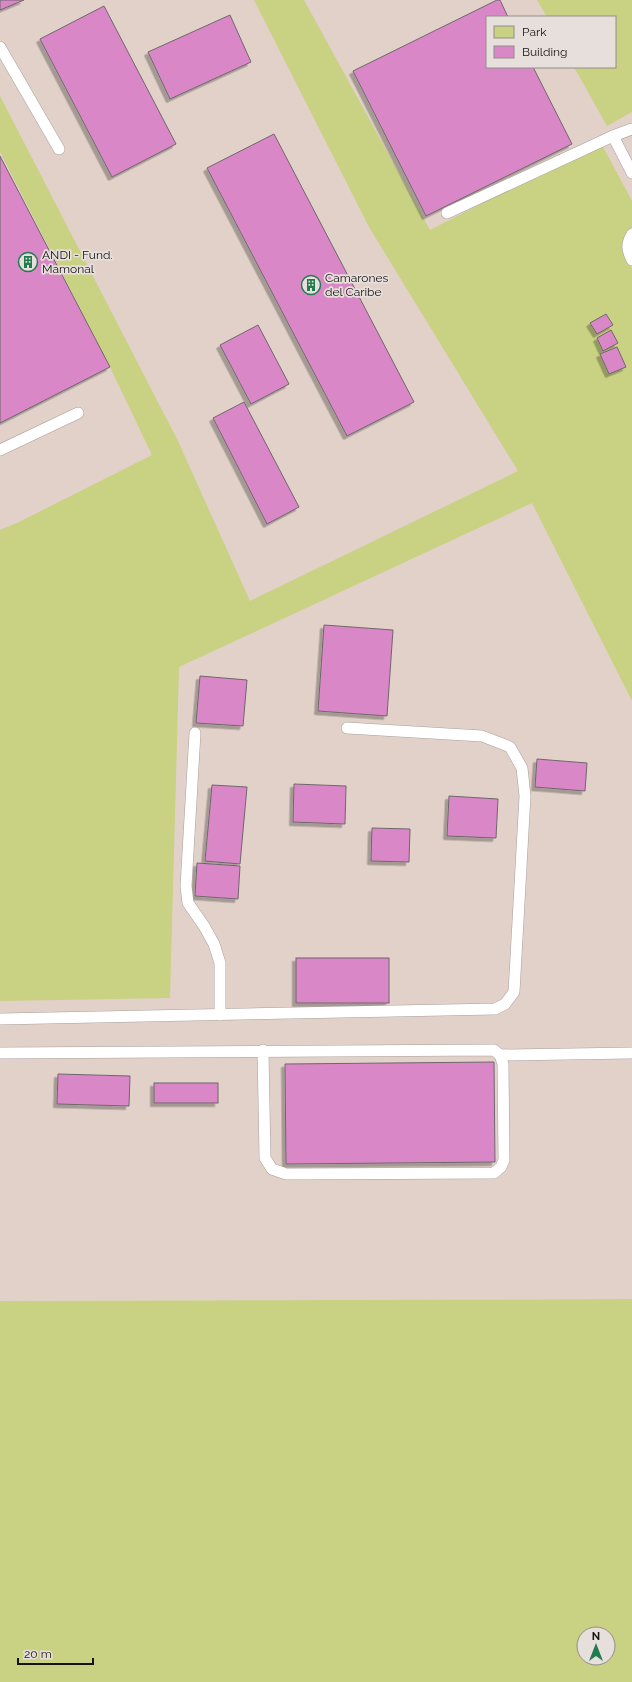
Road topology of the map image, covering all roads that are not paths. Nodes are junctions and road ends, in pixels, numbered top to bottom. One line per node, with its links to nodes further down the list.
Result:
1 (0, 47): 4 (lane)
2 (632, 129): 3 (lane)
3 (612, 136): 5 (lane); 6 (lane)
4 (59, 149)
5 (632, 173)
6 (447, 213)
7 (632, 234): 8 (lane)
8 (632, 260)
9 (78, 413): 10 (lane)
10 (0, 450)
11 (347, 728): 13 (lane)
12 (195, 733): 13 (lane)
13 (220, 1015): 14 (lane)
14 (0, 1019)
15 (263, 1050): 16 (lane); 18 (lane); 18 (lane)
16 (0, 1053)
17 (632, 1053): 18 (lane)
18 (500, 1055)

